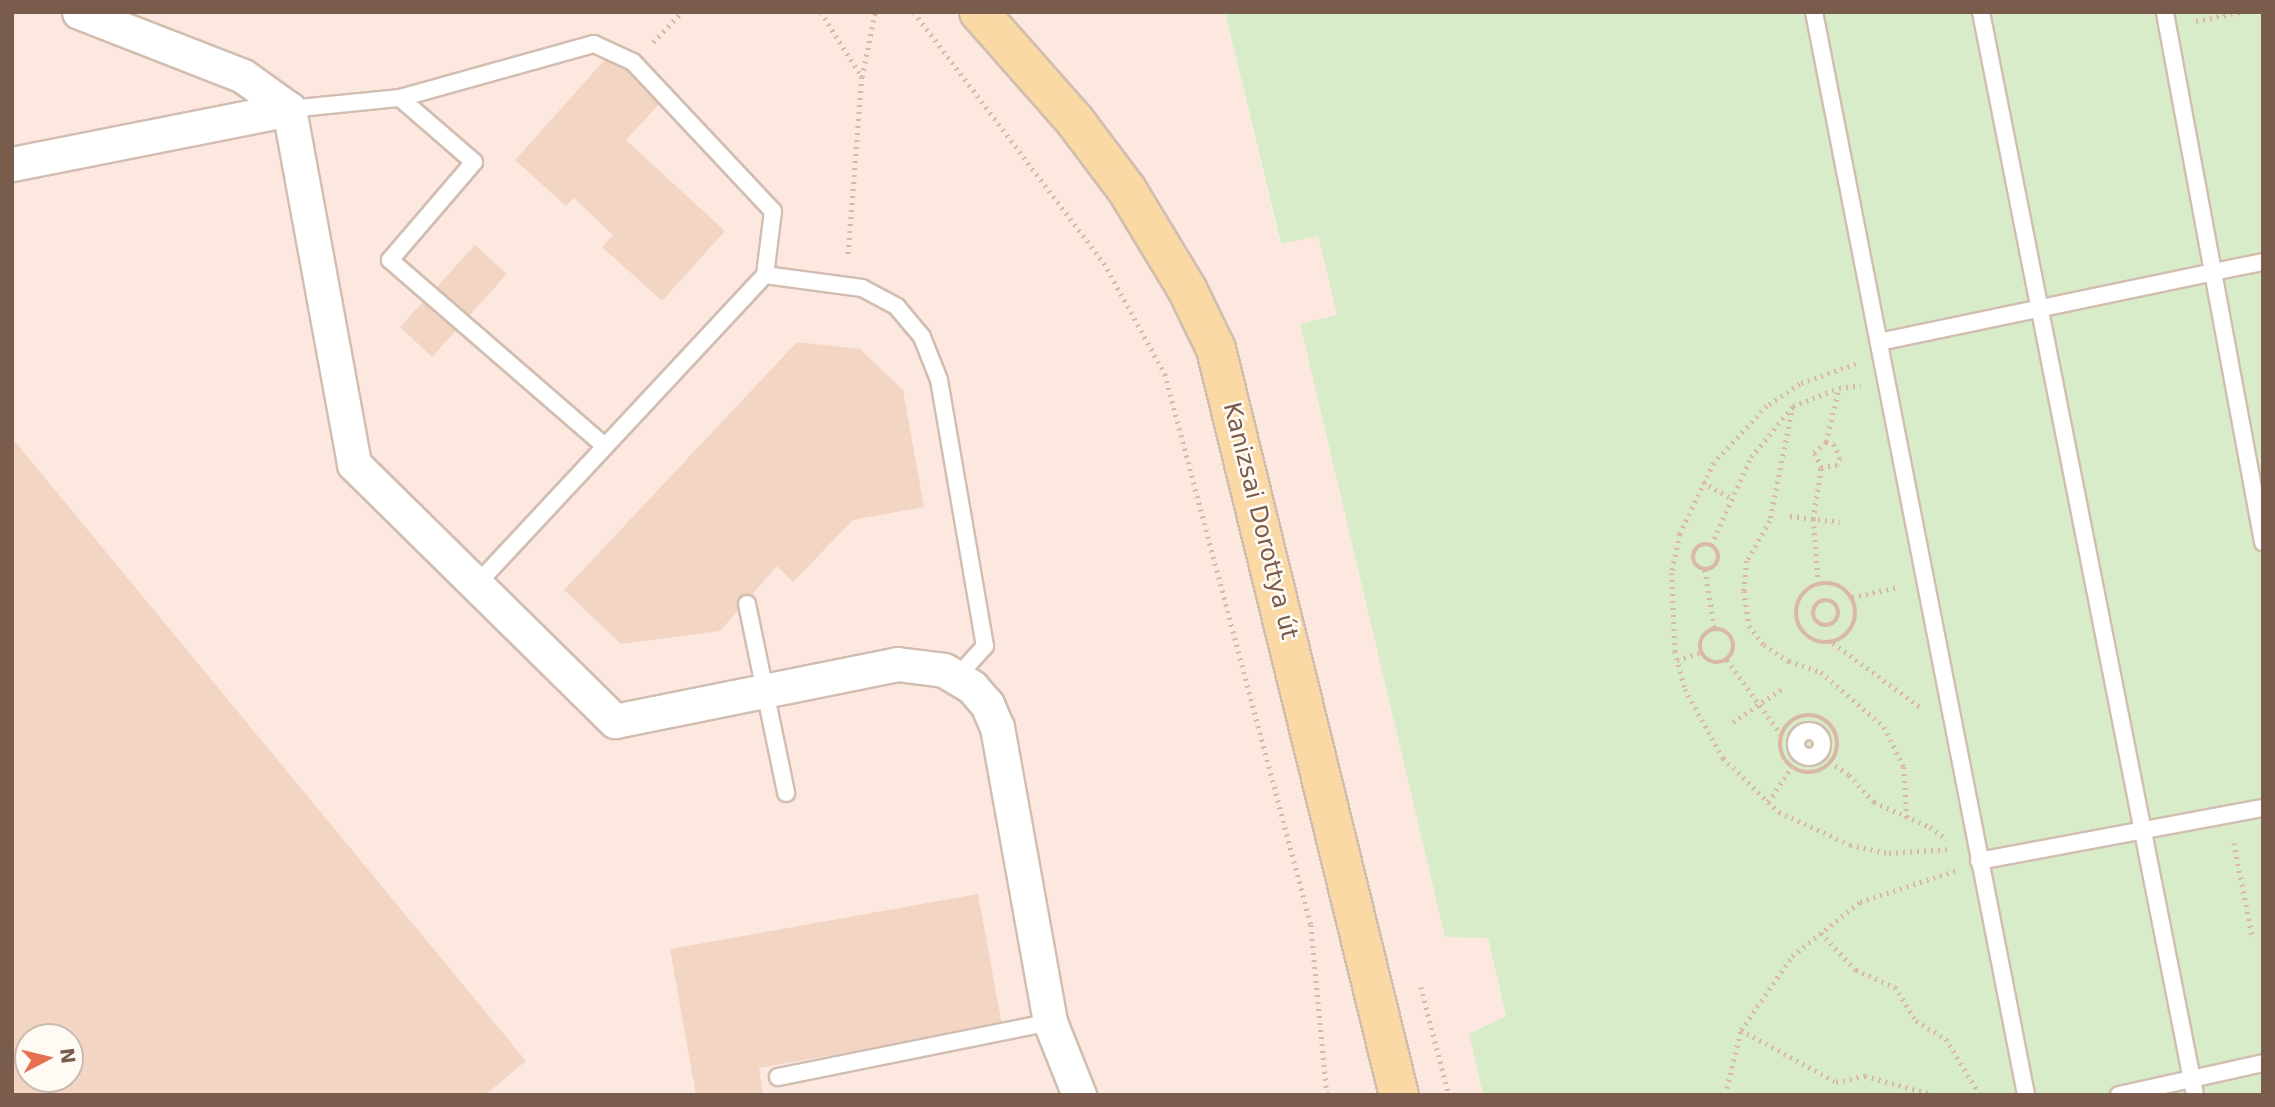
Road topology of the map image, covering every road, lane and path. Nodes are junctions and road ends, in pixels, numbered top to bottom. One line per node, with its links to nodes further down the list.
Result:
1 (79, 12): 14 (street)
2 (682, 12): 11 (path)
3 (821, 12): 12 (path)
4 (875, 12): 12 (path)
5 (914, 12): 75 (path)
6 (1814, 12): 21 (lane)
7 (1981, 12): 20 (lane)
8 (2241, 12): 10 (path)
9 (984, 14): 73 (main road, Kanizsai Dorottya út)
10 (2166, 20): 17 (lane)
11 (633, 62): 13 (lane); 18 (lane)
12 (862, 77): 19 (path)
13 (400, 98): 14 (lane); 27 (lane)
14 (289, 109): 15 (street); 39 (street)
15 (12, 164)
16 (2263, 262): 17 (lane)
17 (2213, 272): 20 (lane); 34 (lane)
18 (765, 275): 19 (lane); 27 (lane)
19 (846, 285): 48 (lane)
20 (2040, 308): 21 (lane); 63 (lane)
21 (1879, 342): 22 (lane)
22 (1882, 359): 23 (lane); 29 (path)
23 (1887, 382): 24 (path); 37 (lane)
24 (1839, 388): 25 (path); 26 (path)
25 (1793, 406): 30 (path); 62 (path)
26 (1826, 442): 28 (path); 28 (path)
27 (605, 446): 39 (lane)
28 (1821, 468): 32 (path)
29 (1703, 482): 30 (path); 46 (path)
30 (1732, 499): 35 (path)
31 (1790, 516): 32 (path)
32 (1813, 519): 33 (path); 38 (path)
33 (1840, 522)
34 (2263, 542)
35 (1711, 544): 36 (path); 36 (path)
36 (1705, 570): 43 (path)
37 (1925, 582): 40 (path); 53 (lane)
38 (1818, 584): 40 (path); 44 (path)
39 (475, 586): 50 (street)
40 (1852, 597): 44 (path)
41 (747, 604): 50 (lane)
42 (1819, 624): 42 (path)
43 (1715, 630): 45 (path); 47 (path)
44 (1833, 643): 53 (path)
45 (1701, 653): 46 (path); 47 (path)
46 (1677, 660): 59 (path)
47 (1727, 660): 51 (path)
48 (958, 676): 50 (street); 68 (street)
49 (1783, 688): 51 (path)
50 (765, 691): 58 (lane)
51 (1759, 704): 52 (path); 54 (path)
52 (1733, 722)
53 (1952, 730): 64 (lane)
54 (1781, 734): 56 (path); 57 (path)
55 (1818, 754): 56 (path)
56 (1832, 765): 57 (path); 62 (path)
57 (1791, 768): 59 (path)
58 (786, 793)
59 (1768, 802): 62 (path)
60 (2263, 808): 61 (lane)
61 (2228, 814): 63 (lane); 66 (path)
62 (1907, 819)
63 (2143, 830): 64 (lane); 72 (lane)
64 (1979, 862): 65 (path); 80 (lane)
65 (1821, 933): 69 (path); 79 (path)
66 (2253, 939)
67 (1422, 988): 76 (path)
68 (1050, 1022): 71 (lane); 74 (street)
69 (1741, 1030): 77 (path); 78 (path)
70 (2263, 1063): 72 (lane)
71 (778, 1077)
72 (2193, 1087): 81 (lane)
73 (1396, 1091)
74 (1079, 1095)
75 (1327, 1095)
76 (1450, 1095)
77 (1726, 1095)
78 (1935, 1095)
79 (1980, 1095)
80 (2026, 1095)
81 (2119, 1095)

